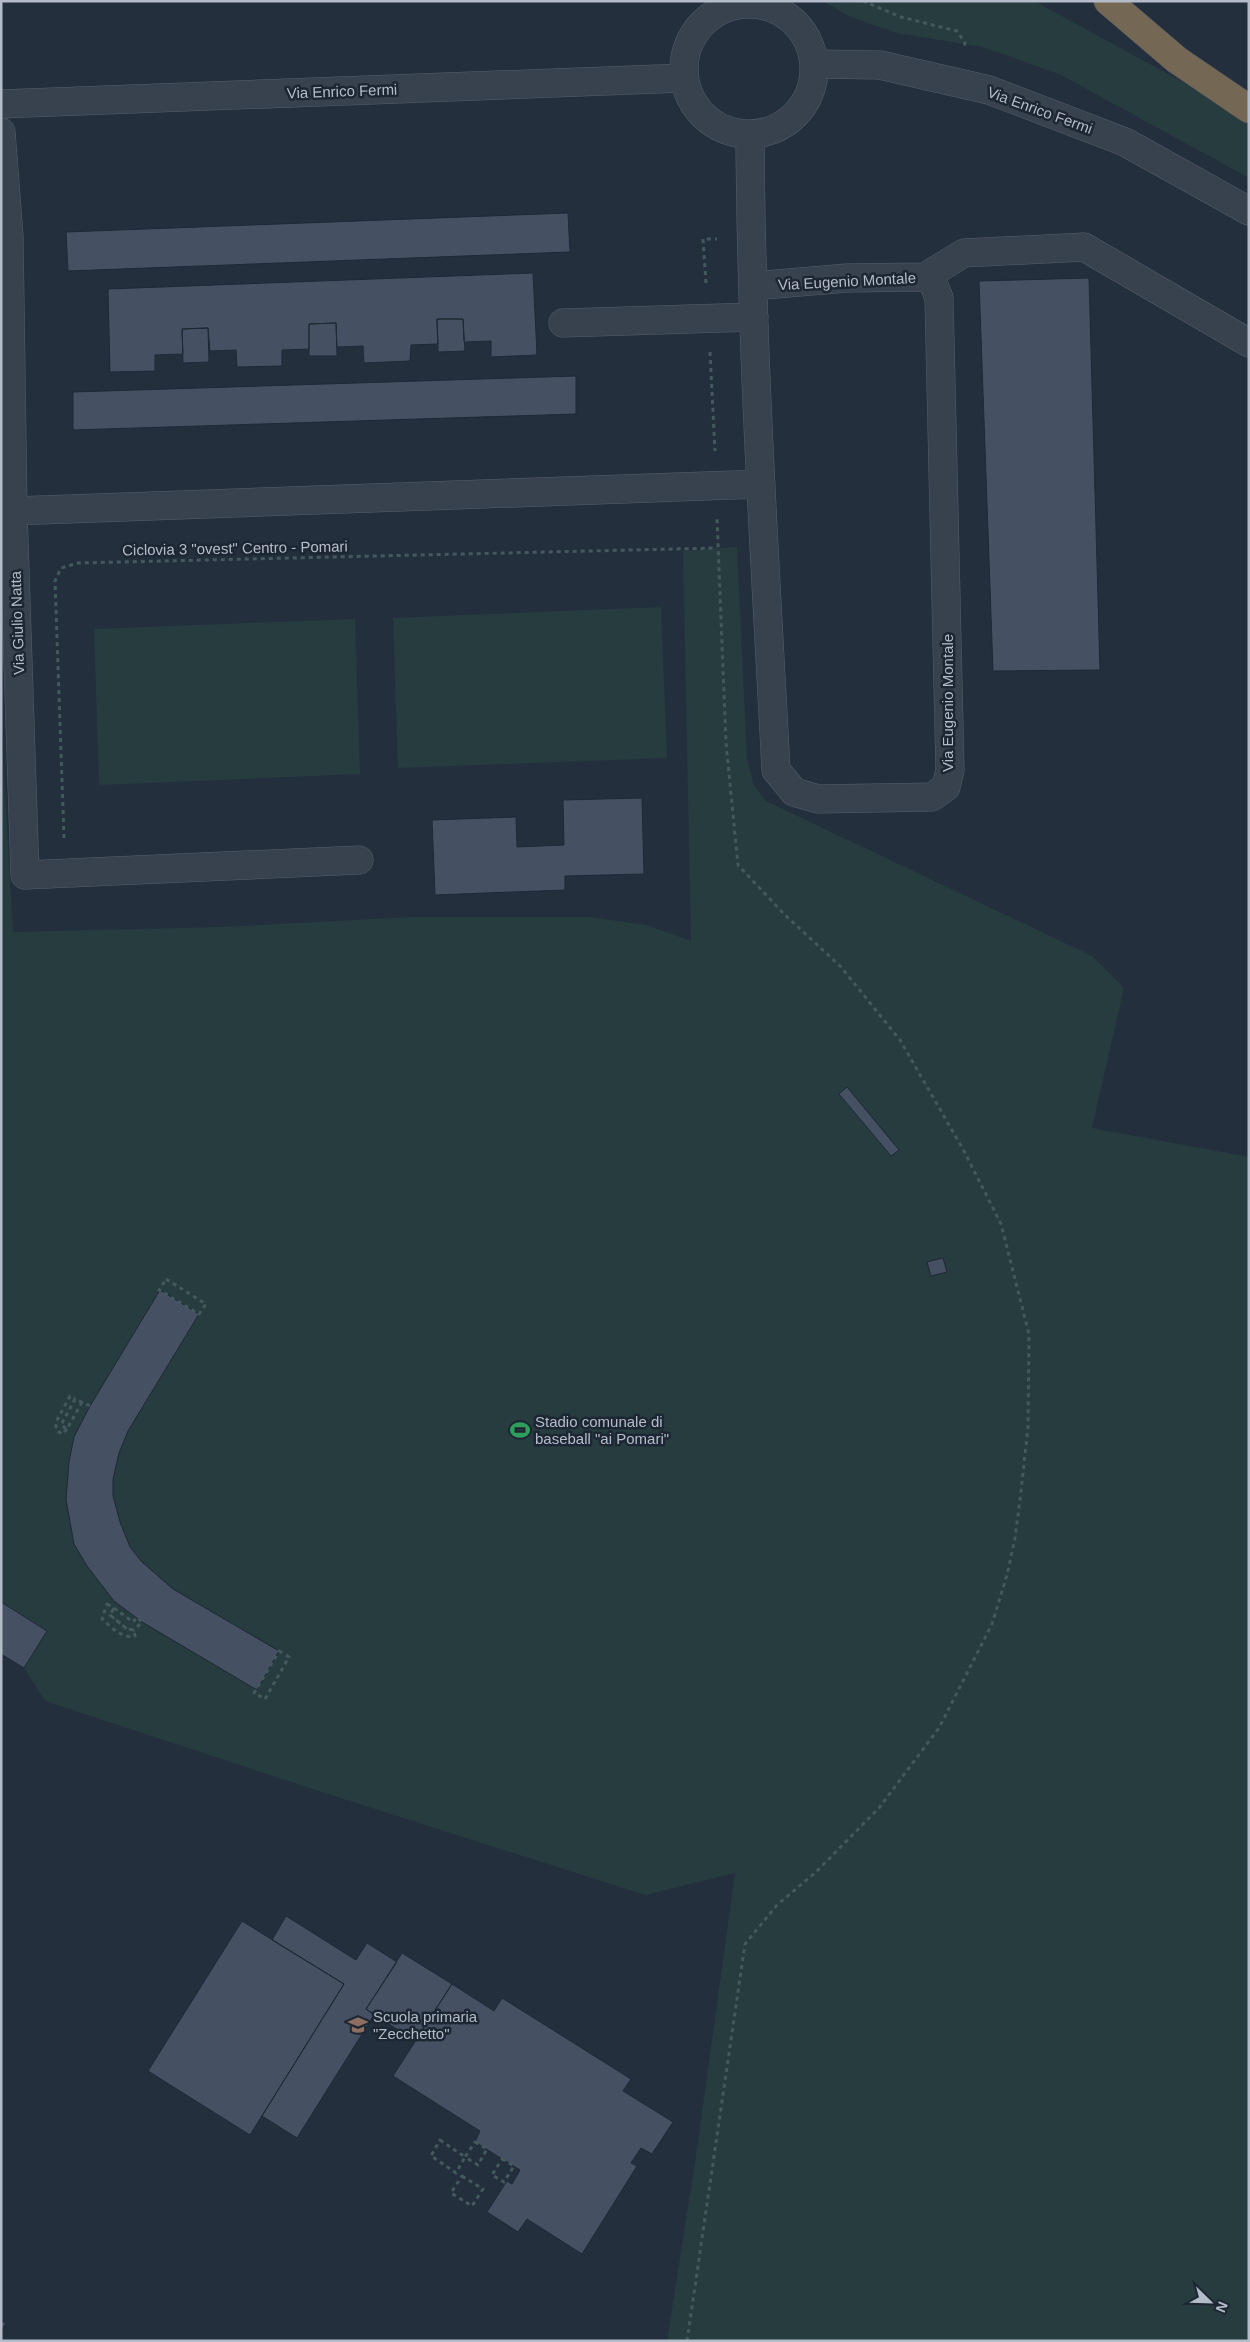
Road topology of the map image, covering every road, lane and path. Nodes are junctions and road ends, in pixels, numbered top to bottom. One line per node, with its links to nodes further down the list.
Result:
1 (863, 1): 7 (path)
2 (1108, 1): 9 (highway)
3 (753, 2): 4 (street); 5 (street)
4 (699, 14): 6 (street)
5 (815, 64): 7 (street, Via Enrico Fermi); 11 (street)
6 (684, 78): 8 (street, Via Enrico Fermi); 11 (street)
7 (955, 82): 12 (street, Via Enrico Fermi)
8 (1, 104)
9 (1249, 109)
10 (1, 132): 22 (street, Via Giulio Natta)
11 (750, 135): 13 (street, Via Eugenio Montale)
12 (1249, 211)
13 (751, 239): 15 (street, Via Eugenio Montale); 17 (path)
14 (925, 277): 15 (street, Via Eugenio Montale); 19 (street); 20 (street, Via Eugenio Montale)
15 (753, 286): 16 (street, Via Eugenio Montale)
16 (754, 317): 17 (street); 20 (street, Via Eugenio Montale)
17 (708, 320): 18 (street); 21 (path)
18 (563, 323)
19 (1249, 343)
20 (761, 484): 21 (street)
21 (717, 485): 22 (street); 23 (path)
22 (13, 511): 25 (street, Via Giulio Natta)
23 (717, 548): 25 (path, Ciclovia 3 "ovest" Centro - Pomari); 37 (path)
24 (359, 860): 25 (street)
25 (65, 874)
26 (166, 1279): 26 (path)
27 (75, 1399): 28 (path); 30 (path); 30 (path)
28 (82, 1402): 29 (path); 30 (path)
29 (90, 1406)
30 (67, 1429)
31 (114, 1608): 32 (path); 32 (path); 32 (path)
32 (134, 1630)
33 (289, 1657): 33 (path)
34 (465, 2157): 34 (path); 34 (path)
35 (514, 2166): 35 (path)
36 (483, 2189): 36 (path)
37 (687, 2341)

